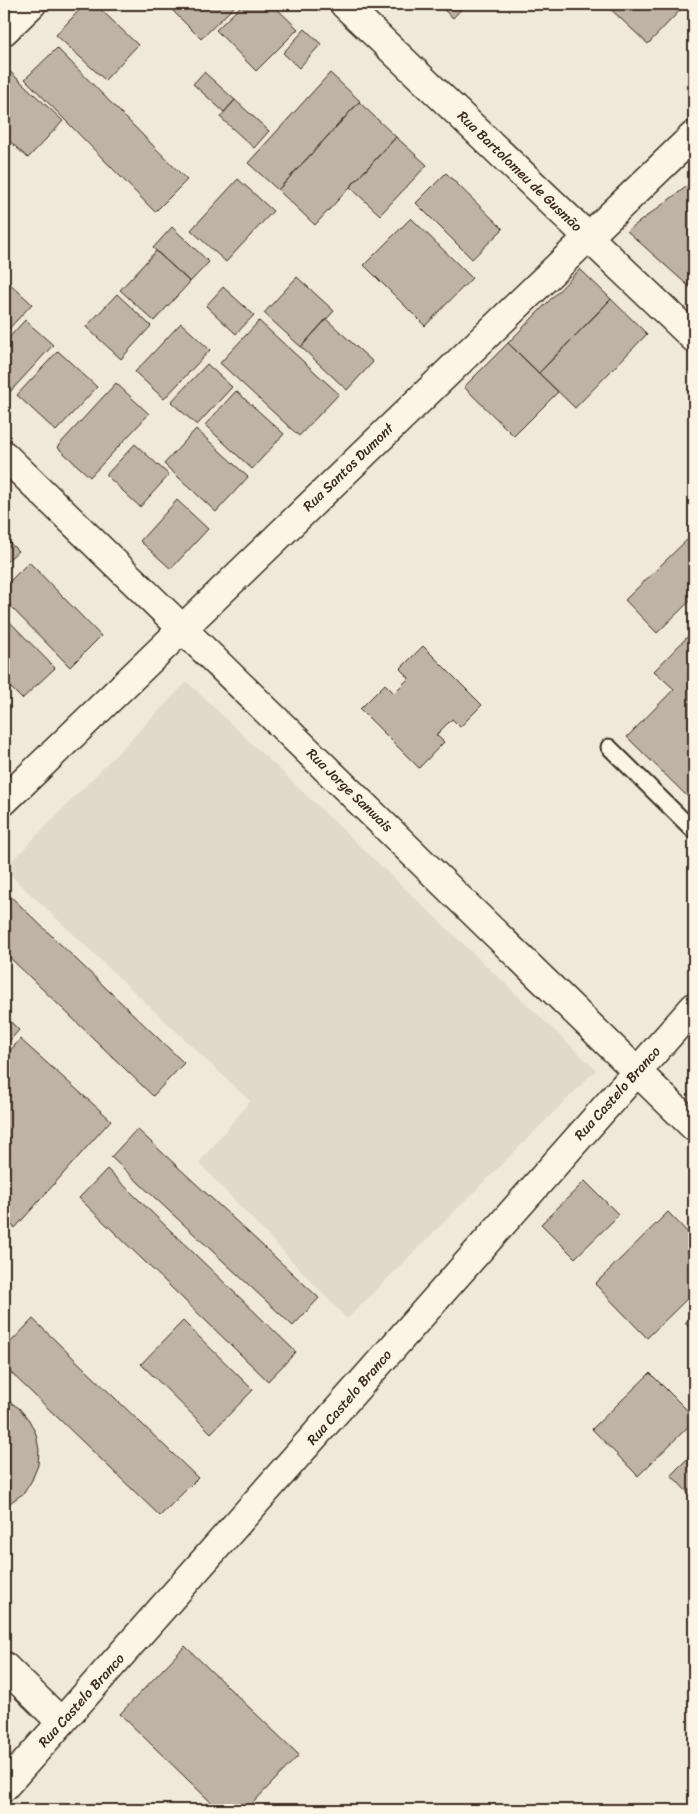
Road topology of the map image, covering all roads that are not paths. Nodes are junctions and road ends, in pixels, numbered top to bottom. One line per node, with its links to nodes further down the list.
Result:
1 (32, 4): 3 (street)
2 (344, 4): 5 (street, Rua Bartolomeu de Gusmão)
3 (4, 31)
4 (694, 134): 5 (street, Rua Santos Dumont)
5 (589, 237): 6 (street, Rua Bartolomeu de Gusmão); 8 (street, Rua Santos Dumont)
6 (694, 338)
7 (4, 455): 8 (street, Rua Jorge Sanwais)
8 (181, 627): 10 (street, Rua Santos Dumont); 13 (street, Rua Jorge Sanwais)
9 (609, 747): 11 (lane)
10 (4, 801)
11 (694, 831)
12 (694, 1007): 13 (street, Rua Castelo Branco)
13 (638, 1070): 14 (street, Rua Jorge Sanwais); 16 (street, Rua Castelo Branco)
14 (694, 1127)
15 (4, 1666): 16 (street)
16 (61, 1722): 17 (street, Rua Castelo Branco)
17 (4, 1787)

